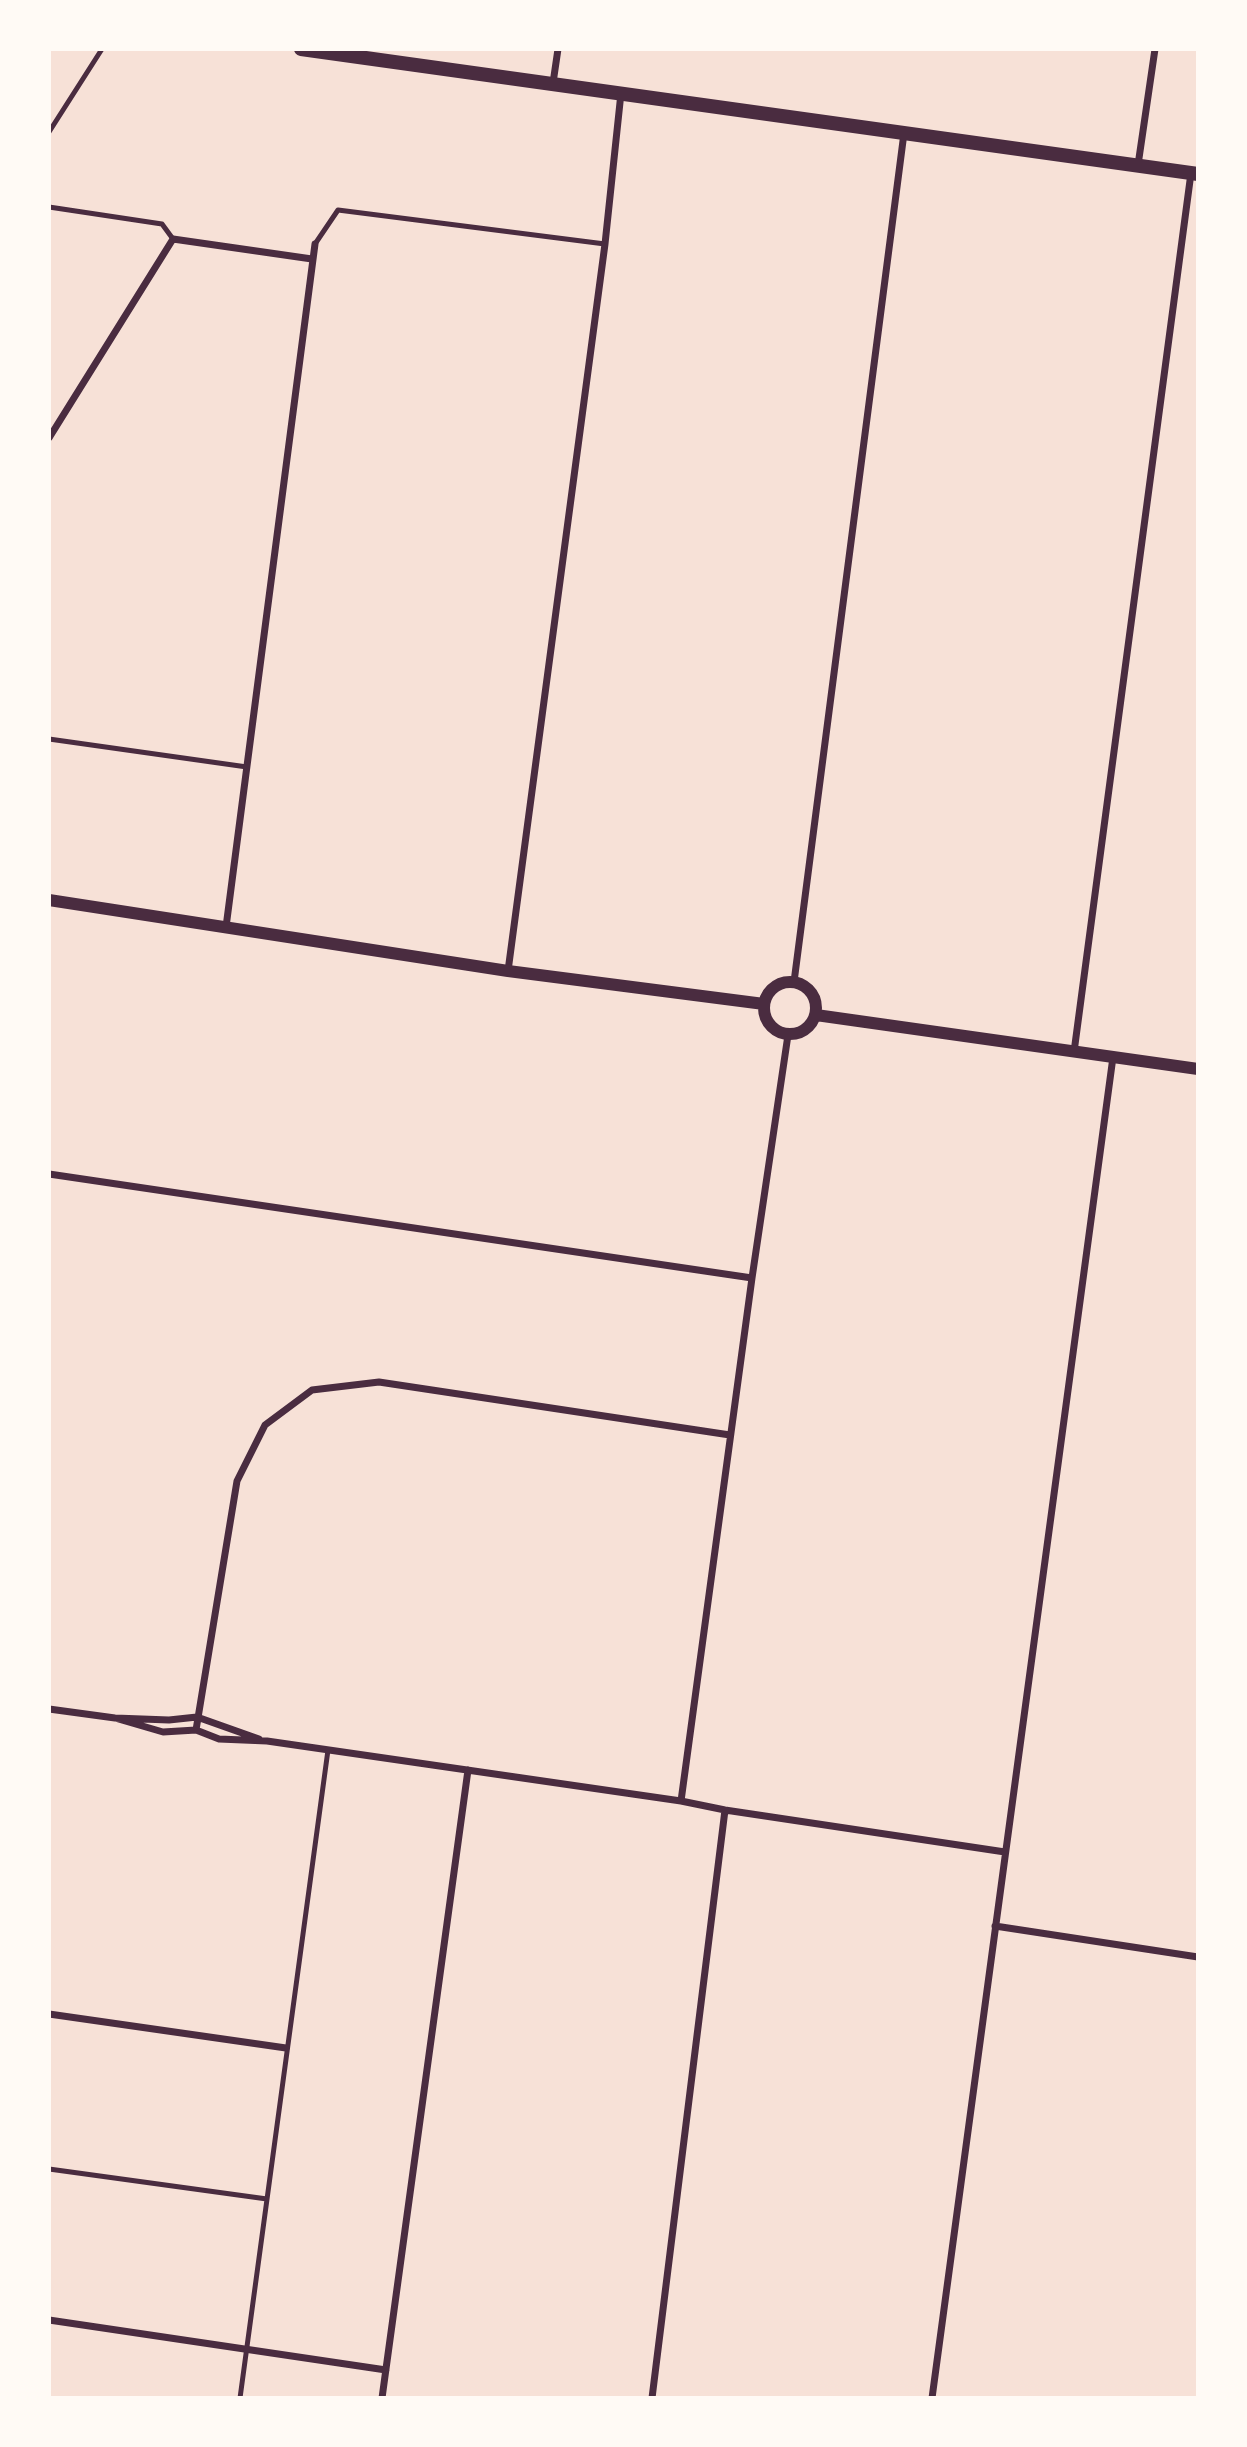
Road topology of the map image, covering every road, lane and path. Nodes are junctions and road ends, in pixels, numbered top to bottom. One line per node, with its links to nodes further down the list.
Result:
1 (102, 49): 7 (lane)
2 (302, 49): 5 (main road)
3 (558, 49): 5 (street)
4 (1155, 49): 9 (street)
5 (553, 83): 6 (main road)
6 (622, 93): 8 (main road); 14 (street)
7 (49, 132)
8 (905, 132): 9 (main road); 22 (street)
9 (1138, 165): 10 (main road)
10 (1195, 173): 26 (street)
11 (49, 206): 12 (lane)
12 (173, 240): 15 (street); 16 (street)
13 (315, 244): 14 (lane); 15 (street)
14 (605, 244): 21 (street)
15 (312, 259): 18 (street)
16 (49, 438)
17 (49, 739): 18 (lane)
18 (247, 767): 20 (street)
19 (49, 900): 20 (street)
20 (226, 927): 21 (street)
21 (508, 971): 23 (street)
22 (794, 982): 23 (street); 24 (street)
23 (764, 1003): 25 (street)
24 (816, 1015): 25 (street); 26 (street)
25 (788, 1035): 30 (street)
26 (1074, 1052): 27 (street)
27 (1113, 1056): 28 (street); 41 (street)
28 (1198, 1069)
29 (49, 1174): 30 (street)
30 (752, 1278): 31 (street)
31 (730, 1435): 33 (street); 39 (street)
32 (49, 1709): 34 (street)
33 (197, 1717): 34 (street); 35 (street); 36 (street)
34 (115, 1718): 35 (street)
35 (196, 1730): 36 (street)
36 (267, 1741): 37 (street)
37 (328, 1750): 38 (street); 45 (lane)
38 (468, 1770): 39 (street); 50 (street)
39 (681, 1801): 40 (street)
40 (725, 1810): 41 (street); 53 (street)
41 (1005, 1852): 42 (street)
42 (995, 1926): 43 (street); 54 (street)
43 (1198, 1957)
44 (49, 2014): 45 (street)
45 (286, 2048): 47 (lane)
46 (49, 2169): 47 (lane)
47 (267, 2199): 49 (lane)
48 (49, 2320): 49 (street)
49 (248, 2349): 50 (street); 51 (lane)
50 (386, 2370): 52 (street)
51 (240, 2398)
52 (382, 2398)
53 (652, 2398)
54 (932, 2398)

